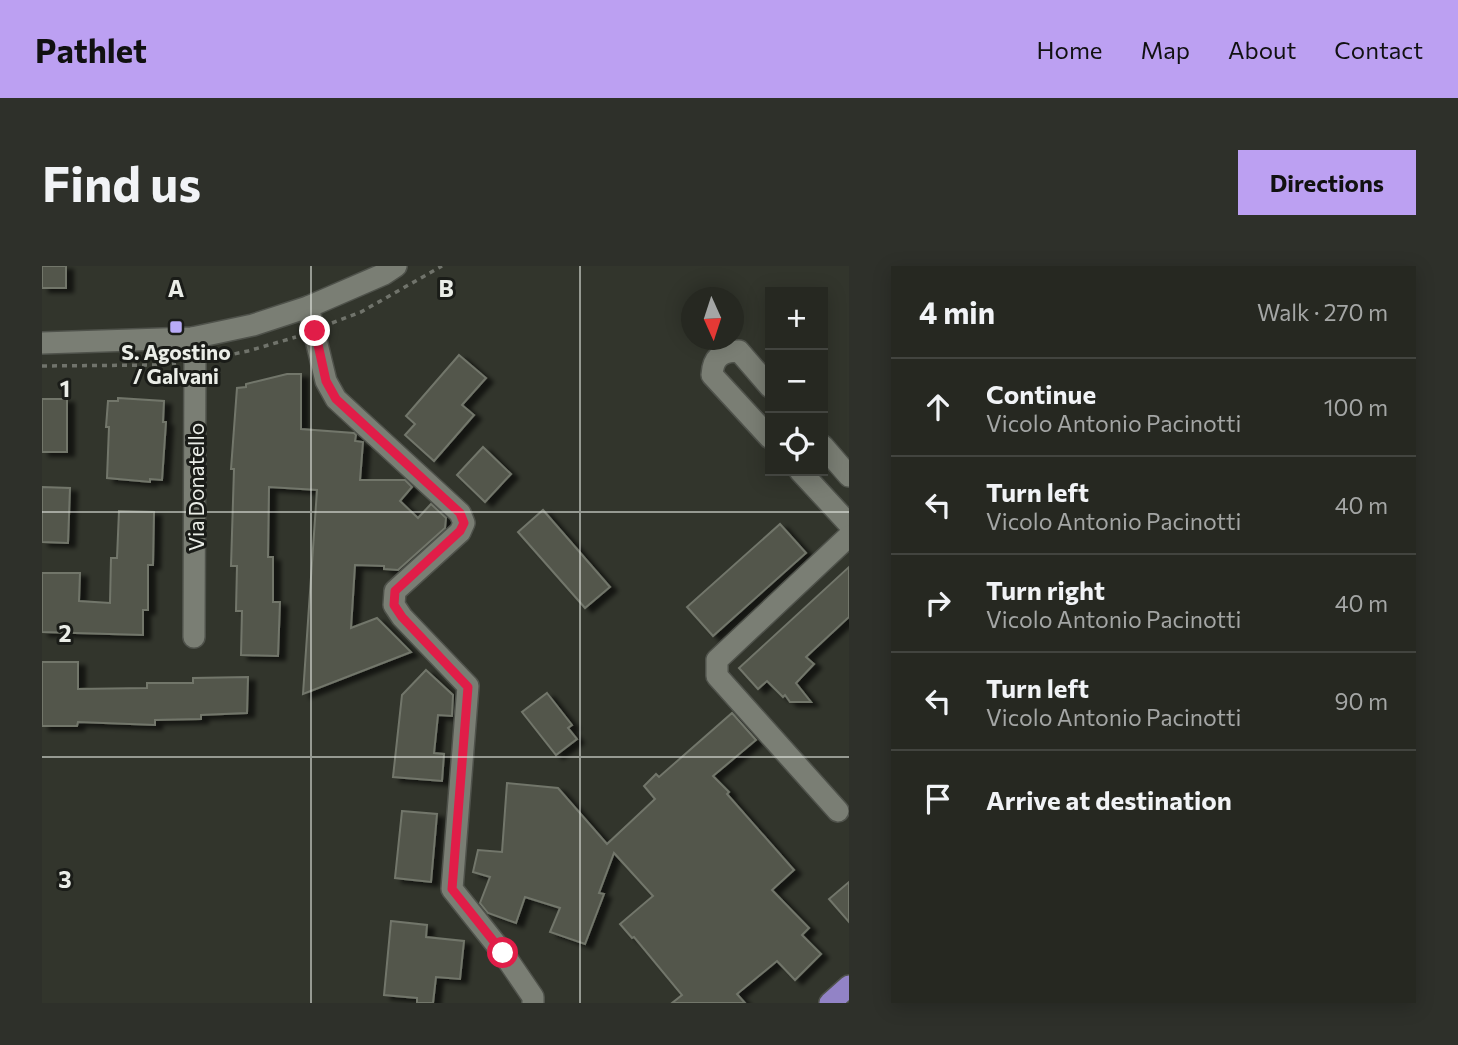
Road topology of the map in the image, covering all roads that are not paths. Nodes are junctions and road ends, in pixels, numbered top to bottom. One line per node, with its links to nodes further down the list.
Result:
1 (396, 266): 2 (street)
2 (308, 307): 3 (street); 15 (street)
3 (192, 338): 4 (street); 12 (street, Via Donatello)
4 (42, 343)
5 (765, 381): 6 (street)
6 (765, 432)
7 (828, 452): 9 (street)
8 (805, 476): 10 (street)
9 (849, 476)
10 (849, 524)
11 (849, 536): 13 (street)
12 (194, 637)
13 (845, 812)
14 (849, 986): 16 (main road)
15 (533, 1003)
16 (830, 1003)

